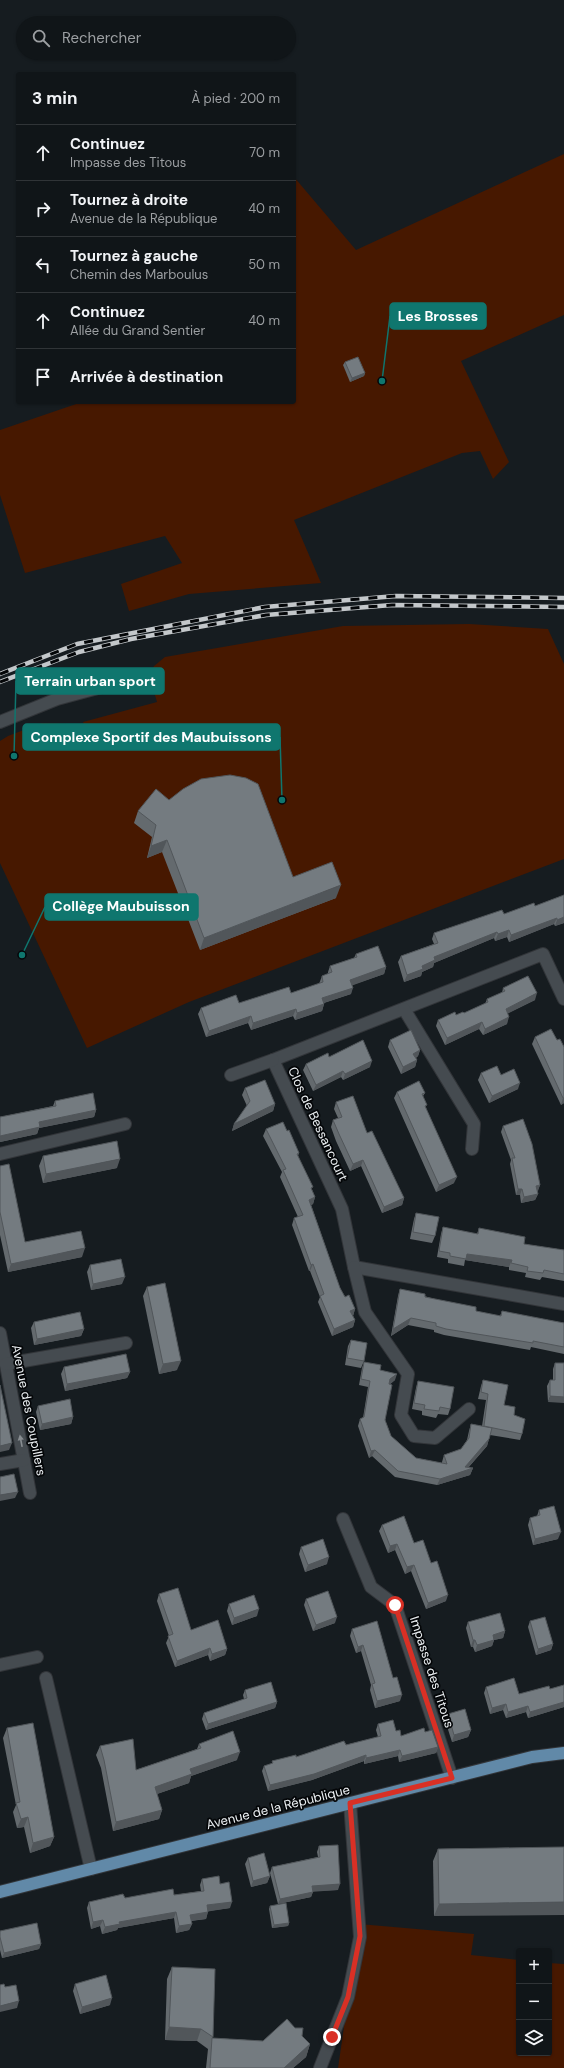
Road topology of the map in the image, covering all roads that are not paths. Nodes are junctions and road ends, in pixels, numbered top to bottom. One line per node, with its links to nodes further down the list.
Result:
1 (131, 679): 2 (street)
2 (0, 722)
3 (559, 975): 4 (street, Clos de Bessancourt); 5 (street, Clos de Bessancourt)
4 (564, 999)
5 (404, 1009): 6 (street, Clos de Bessancourt); 9 (street)
6 (273, 1060): 7 (street); 11 (street, Clos de Bessancourt)
7 (231, 1075)
8 (125, 1124): 10 (street)
9 (472, 1149)
10 (0, 1154)
11 (354, 1267): 12 (street); 16 (street, Clos de Bessancourt)
12 (564, 1304)
13 (0, 1333): 15 (street, Avenue des Coupillers)
14 (126, 1343): 15 (street)
15 (6, 1364): 17 (street, Avenue des Coupillers, one-way to 15)
16 (469, 1409)
17 (24, 1460): 18 (street); 19 (street, Avenue des Coupillers)
18 (0, 1464)
19 (30, 1493)
20 (343, 1519): 25 (street, Impasse des Titous)
21 (37, 1657): 22 (street)
22 (0, 1665)
23 (46, 1678): 27 (street)
24 (564, 1753): 25 (main road, Avenue de la République)
25 (452, 1778): 26 (main road, Avenue de la République)
26 (350, 1803): 27 (main road, Avenue de la République); 29 (street)
27 (91, 1869): 28 (main road, Avenue de la République)
28 (0, 1892)
29 (320, 2068)

